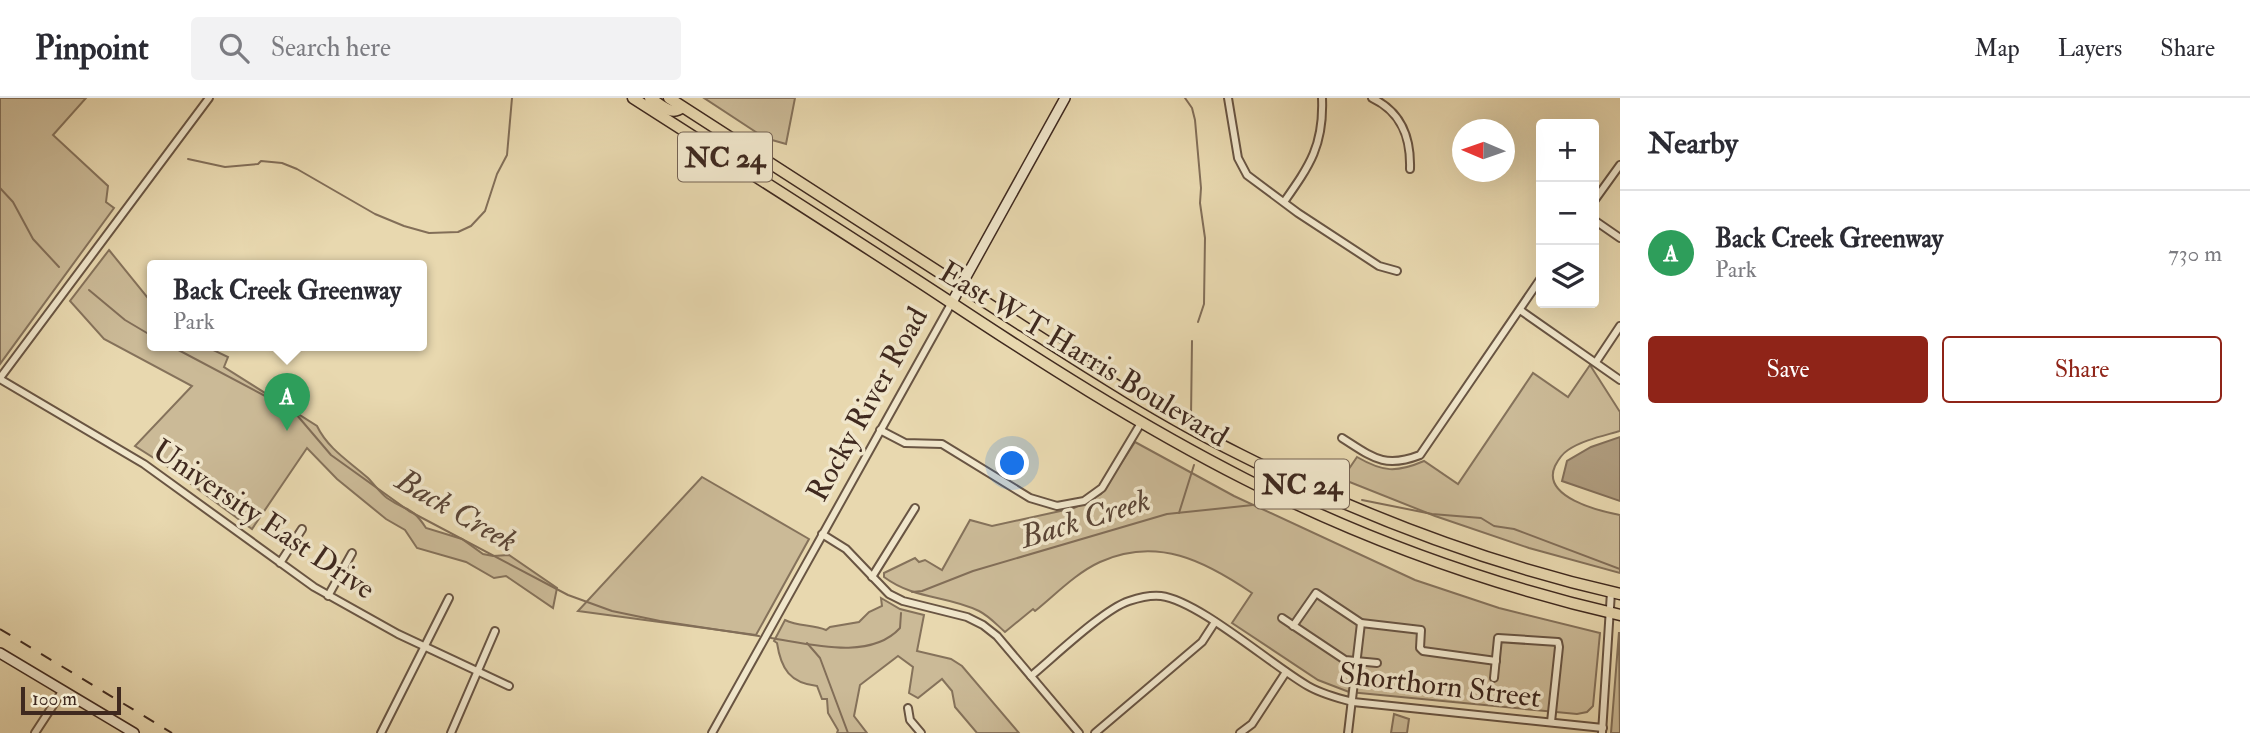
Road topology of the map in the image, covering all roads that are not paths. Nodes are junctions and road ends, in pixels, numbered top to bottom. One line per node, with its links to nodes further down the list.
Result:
1 (209, 98): 23 (street)
2 (633, 98): 19 (main road, East W T Harris Boulevard / NC 24)
3 (650, 98): 9 (main road)
4 (669, 98): 9 (main road, East W T Harris Boulevard / NC 24)
5 (1065, 98): 17 (street, Rocky River Road)
6 (1228, 98): 13 (street)
7 (1322, 98): 13 (street)
8 (1371, 98): 11 (street)
9 (682, 107): 17 (main road, East W T Harris Boulevard / NC 24)
10 (1620, 164): 12 (street)
11 (1410, 169)
12 (1599, 194)
13 (1284, 202): 16 (street)
14 (1599, 223): 15 (street)
15 (1620, 238)
16 (1398, 271)
17 (961, 286): 19 (street, Rocky River Road); 34 (main road, East W T Harris Boulevard / NC 24)
18 (1536, 286): 20 (street)
19 (951, 304): 25 (main road, East W T Harris Boulevard / NC 24); 26 (street, Rocky River Road)
20 (1520, 310): 22 (street); 27 (street)
21 (1620, 326): 22 (street)
22 (1596, 362): 24 (street)
23 (0, 378): 32 (street, University East Drive)
24 (1620, 380)
25 (1141, 422): 26 (street); 37 (main road, East W T Harris Boulevard / NC 24)
26 (880, 430): 30 (street, Rocky River Road)
27 (1342, 438)
28 (915, 508): 33 (street)
29 (302, 529): 32 (street)
30 (822, 534): 33 (street); 62 (street, Rocky River Road)
31 (352, 553): 35 (street)
32 (280, 563): 35 (street, University East Drive)
33 (872, 577): 50 (street)
34 (1616, 593): 37 (street)
35 (328, 596): 43 (street, University East Drive)
36 (449, 598): 43 (street)
37 (1615, 614): 57 (street)
38 (1282, 618): 41 (street)
39 (1215, 622): 49 (street, Shorthorn Street); 50 (street, Shorthorn Street); 65 (street)
40 (1362, 623): 41 (street); 45 (street); 46 (street)
41 (1293, 626): 45 (street)
42 (495, 631): 48 (street)
43 (426, 647): 48 (street, University East Drive); 60 (street)
44 (0, 653): 53 (street)
45 (1357, 661): 47 (street); 54 (street)
46 (1496, 661): 51 (street); 56 (street)
47 (1377, 663)
48 (478, 672): 52 (street, University East Drive); 61 (street)
49 (1286, 672): 54 (street, Shorthorn Street); 66 (street)
50 (1031, 676): 64 (street)
51 (1493, 678)
52 (509, 686)
53 (63, 690): 58 (street); 59 (street)
54 (1353, 702): 56 (street, Shorthorn Street); 67 (street)
55 (908, 708): 63 (street)
56 (1551, 722): 57 (street, Shorthorn Street)
57 (1602, 731)
58 (35, 733)
59 (134, 733)
60 (381, 733)
61 (451, 733)
62 (712, 733)
63 (921, 733)
64 (1079, 733)
65 (1095, 733)
66 (1240, 733)
67 (1348, 733)

